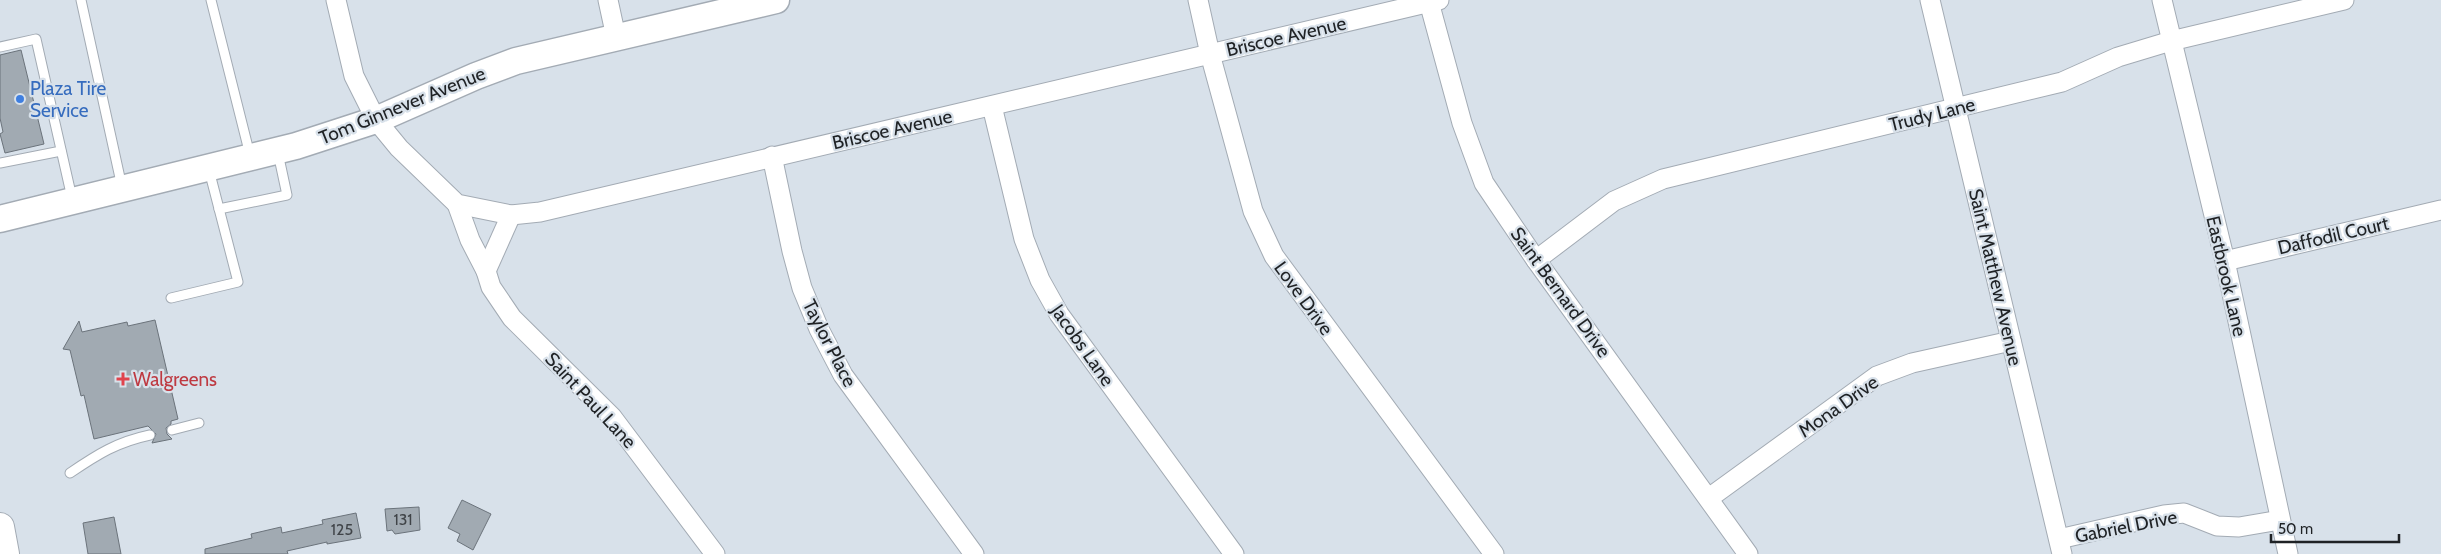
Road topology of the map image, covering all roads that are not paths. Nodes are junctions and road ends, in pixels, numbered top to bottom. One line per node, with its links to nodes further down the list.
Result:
1 (81, 0): 24 (lane)
2 (211, 0): 21 (lane)
3 (336, 0): 17 (street)
4 (608, 0): 11 (street)
5 (776, 0): 11 (main road, Tom Ginnever Avenue)
6 (1198, 0): 14 (street, Love Drive)
7 (1930, 0): 16 (street, Saint Matthew Avenue)
8 (2162, 0): 12 (street, Eastbrook Lane)
9 (2344, 0): 12 (street, Trudy Lane)
10 (1434, 1): 14 (street, Briscoe Avenue); 31 (street, Saint Bernard Drive)
11 (616, 37): 17 (main road, Tom Ginnever Avenue)
12 (2171, 41): 16 (street, Trudy Lane); 32 (street, Eastbrook Lane)
13 (0, 47): 18 (lane)
14 (1210, 54): 15 (street, Briscoe Avenue); 48 (street, Love Drive)
15 (992, 106): 20 (street, Briscoe Avenue); 47 (street, Jacobs Lane)
16 (1956, 109): 31 (street, Trudy Lane); 35 (street, Saint Matthew Avenue)
17 (376, 120): 19 (main road, Tom Ginnever Avenue); 26 (street)
18 (61, 151): 22 (lane); 25 (lane)
19 (278, 151): 21 (main road, Tom Ginnever Avenue); 27 (lane)
20 (772, 156): 29 (street, Briscoe Avenue); 46 (street, Taylor Place)
21 (251, 158): 23 (main road, Tom Ginnever Avenue)
22 (0, 164)
23 (209, 168): 24 (main road, Tom Ginnever Avenue); 27 (lane)
24 (122, 190): 25 (main road, Tom Ginnever Avenue)
25 (72, 202): 30 (main road, Tom Ginnever Avenue)
26 (457, 204): 29 (street, Briscoe Avenue); 33 (street, Saint Paul Lane)
27 (219, 209): 34 (lane)
28 (2441, 210): 32 (street, Daffodil Court)
29 (511, 216): 33 (street)
30 (0, 219)
31 (1536, 260): 40 (street, Saint Bernard Drive)
32 (2225, 261): 41 (street, Eastbrook Lane)
33 (486, 271): 45 (street, Saint Paul Lane)
34 (171, 298)
35 (2011, 341): 40 (street, Mona Drive); 43 (street, Saint Matthew Avenue)
36 (200, 423): 37 (lane)
37 (172, 430)
38 (150, 435): 39 (lane)
39 (70, 473)
40 (1709, 498): 49 (street, Saint Bernard Drive)
41 (2280, 520): 43 (street, Gabriel Drive); 50 (street, Eastbrook Lane)
42 (0, 527): 44 (main road)
43 (2060, 546)
44 (5, 554)
45 (716, 554)
46 (974, 554)
47 (1234, 554)
48 (1494, 554)
49 (1748, 554)
50 (2288, 554)

